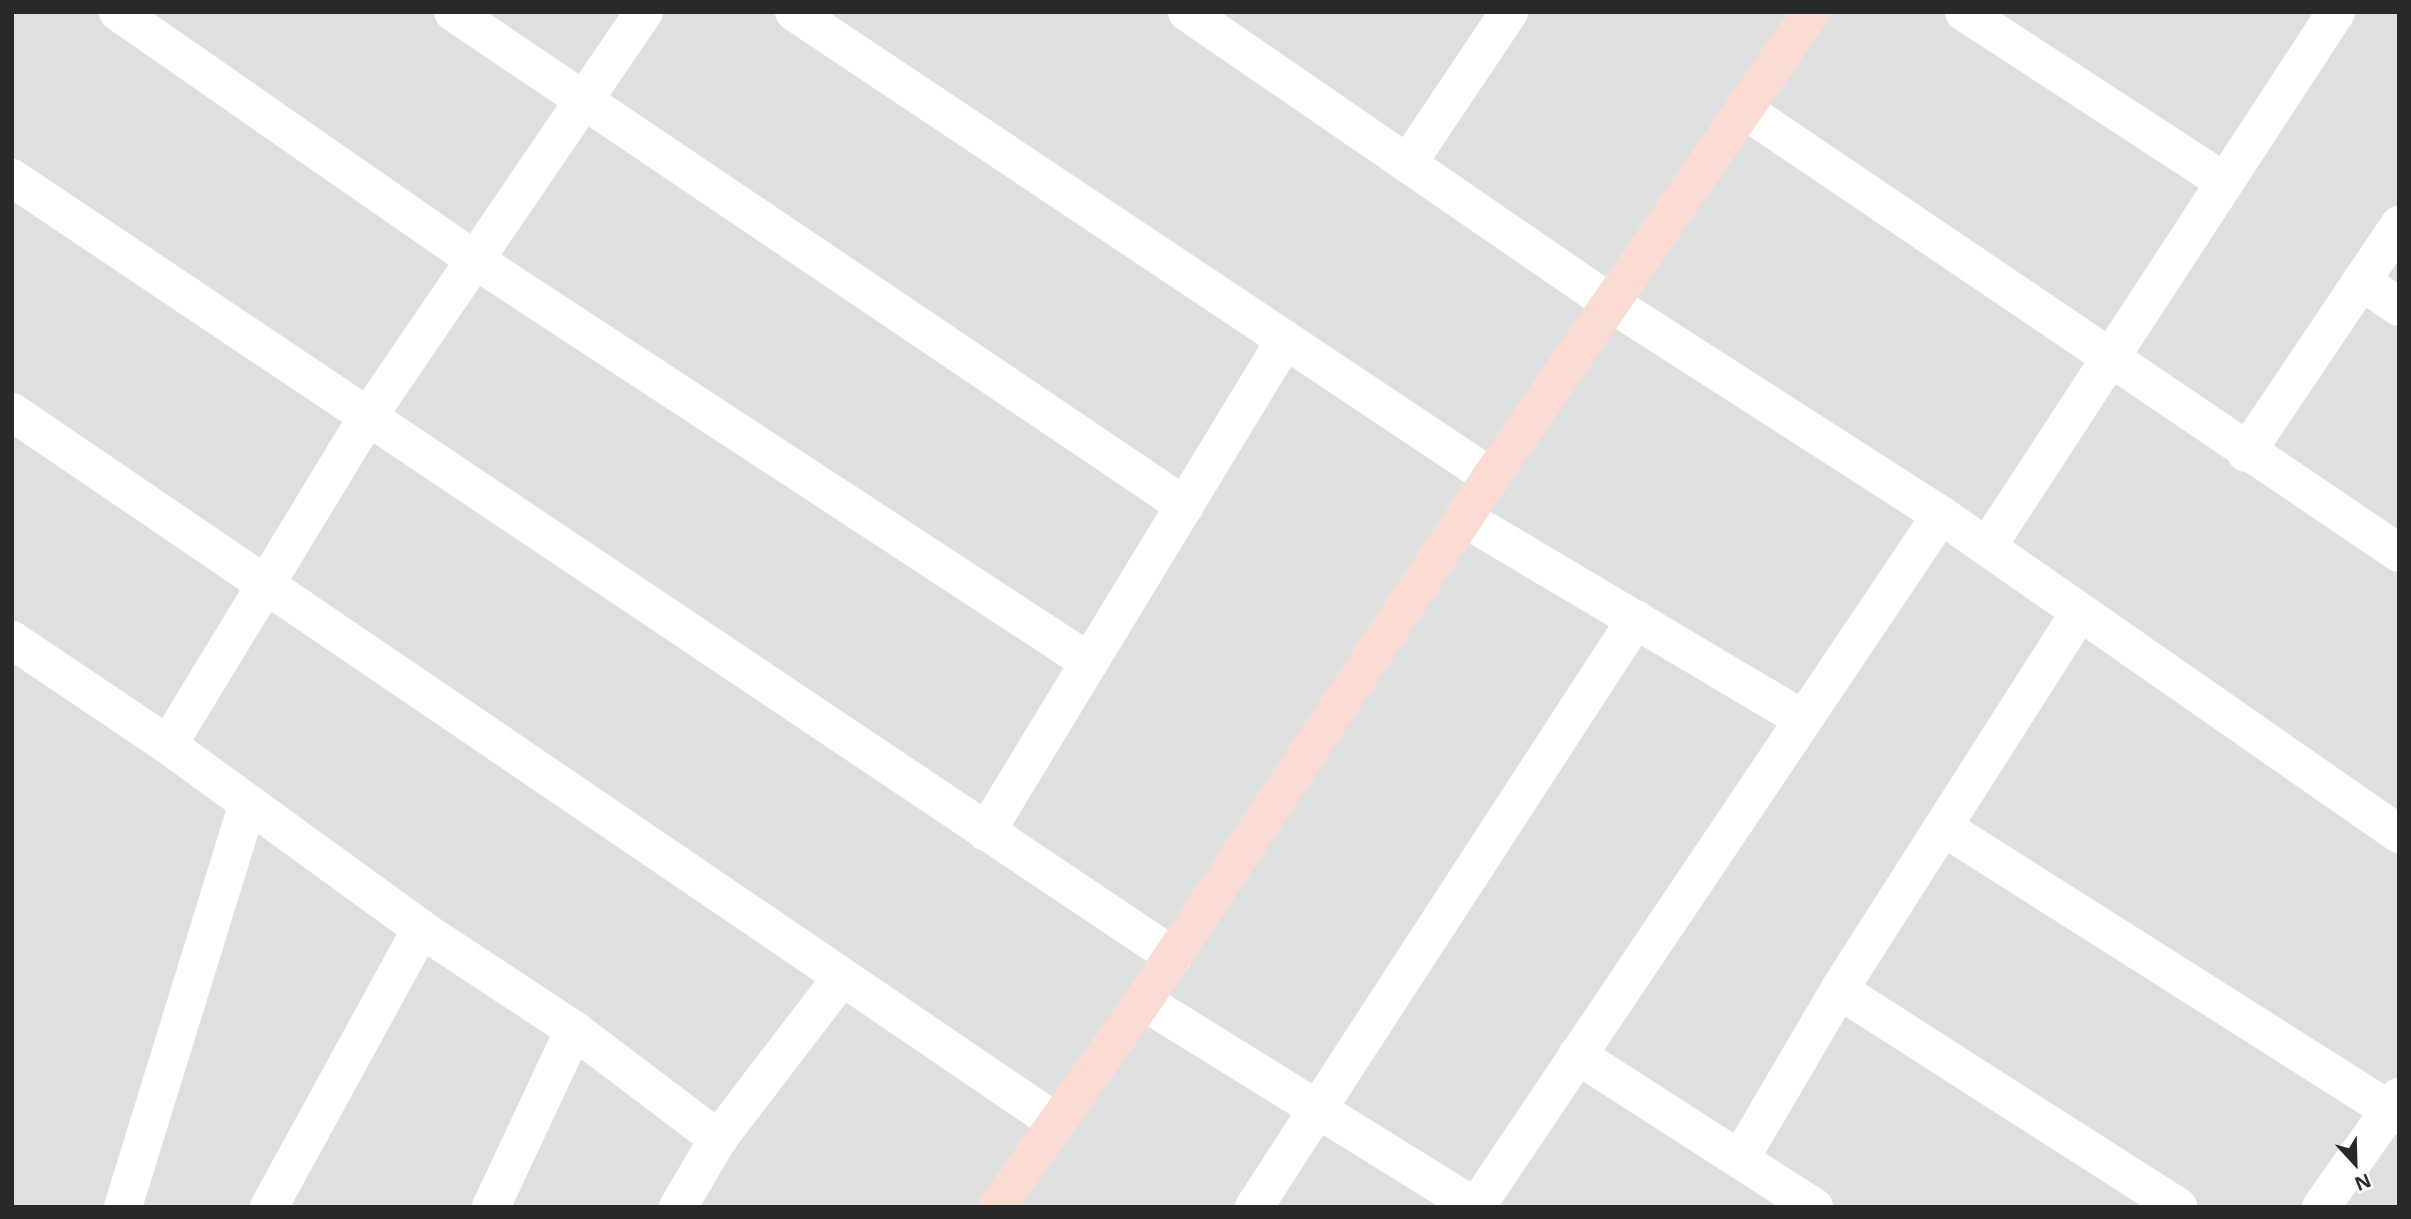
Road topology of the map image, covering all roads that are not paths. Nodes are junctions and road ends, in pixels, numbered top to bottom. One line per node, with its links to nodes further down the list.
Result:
1 (118, 12): 16 (street)
2 (453, 12): 10 (street)
3 (644, 12): 10 (street)
4 (794, 12): 20 (street)
5 (1187, 12): 12 (street)
6 (1509, 12): 12 (street)
7 (1811, 12): 11 (street)
8 (1964, 12): 14 (street)
9 (2333, 13): 14 (street)
10 (584, 100): 16 (street); 26 (street)
11 (1746, 111): 18 (street); 21 (street)
12 (1408, 163): 18 (street)
13 (12, 178): 23 (street)
14 (2223, 181): 21 (street)
15 (2399, 225): 17 (street)
16 (475, 260): 23 (street); 35 (street)
17 (2361, 281): 19 (street); 24 (street)
18 (1609, 302): 25 (street); 27 (street)
19 (2399, 307)
20 (1285, 340): 25 (street); 26 (street)
21 (2108, 356): 24 (street); 29 (street)
22 (12, 412): 31 (street)
23 (367, 418): 31 (street); 40 (street)
24 (2246, 453): 30 (street)
25 (1491, 477): 28 (street)
26 (1185, 506): 35 (street)
27 (1941, 515): 29 (street); 36 (street)
28 (1464, 518): 33 (street); 43 (street)
29 (1987, 547): 32 (street)
30 (2399, 552)
31 (268, 583): 37 (street); 44 (street)
32 (2080, 612): 39 (street); 41 (street)
33 (1636, 619): 36 (street); 49 (street)
34 (12, 640): 37 (street)
35 (1089, 662): 40 (street)
36 (1803, 719): 48 (street)
37 (168, 745): 38 (street)
38 (247, 807): 42 (street); 54 (street)
39 (1943, 827): 45 (street); 50 (street)
40 (986, 832): 43 (street)
41 (2399, 834)
42 (421, 929): 47 (street); 55 (street)
43 (1173, 956): 46 (street)
44 (841, 978): 51 (street); 52 (street)
45 (1839, 990): 53 (street); 62 (street)
46 (1143, 1001): 49 (street); 51 (street)
47 (574, 1030): 52 (street); 56 (street)
48 (1577, 1055): 53 (street); 60 (street)
49 (1322, 1108): 59 (street); 60 (street)
50 (2396, 1108): 63 (street)
51 (1054, 1121): 58 (street)
52 (718, 1139): 57 (street)
53 (1741, 1159): 61 (street)
54 (123, 1207)
55 (269, 1207)
56 (491, 1207)
57 (678, 1207)
58 (998, 1207)
59 (1254, 1207)
60 (1475, 1207)
61 (1814, 1207)
62 (2178, 1207)
63 (2321, 1207)

